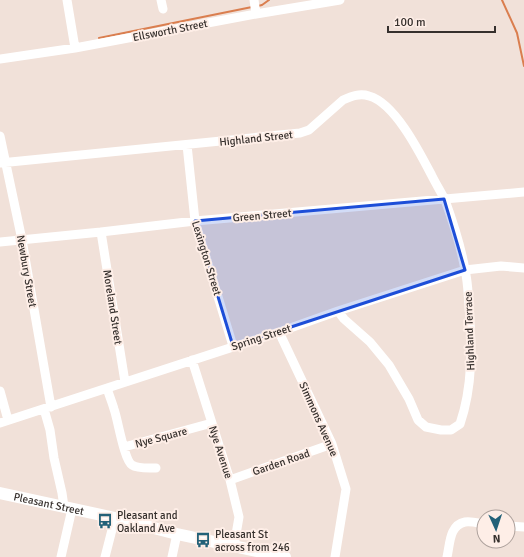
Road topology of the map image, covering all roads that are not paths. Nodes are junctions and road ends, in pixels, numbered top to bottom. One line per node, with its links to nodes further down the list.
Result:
1 (67, 0): 4 (street)
2 (340, 0): 3 (street, Ellsworth Street)
3 (255, 7): 4 (street, Ellsworth Street)
4 (75, 48): 5 (street, Ellsworth Street)
5 (0, 59)
6 (0, 136): 8 (street, Newbury Street)
7 (187, 145): 8 (street, Highland Street); 10 (street, Highland Street); 11 (street, Lexington Street)
8 (3, 162): 13 (street, Newbury Street)
9 (524, 192): 10 (street, Green Street)
10 (444, 199): 11 (street, Green Street); 16 (street, Highland Street)
11 (195, 221): 12 (street, Green Street); 19 (street, Lexington Street)
12 (101, 232): 13 (street, Green Street); 21 (street, Moreland Street)
13 (22, 240): 14 (street, Green Street); 24 (street, Newbury Street)
14 (0, 242)
15 (524, 268): 16 (street, Spring Street)
16 (465, 270): 17 (street, Spring Street); 17 (street, Highland Terrace)
17 (338, 310): 18 (street, Spring Street)
18 (280, 332): 19 (street, Spring Street); 27 (street, Simmons Avenue)
19 (233, 346): 20 (street, Spring Street)
20 (192, 360): 21 (street, Spring Street); 26 (street, Nye Avenue)
21 (126, 382): 22 (street, Spring Street)
22 (107, 388): 24 (street, Spring Street); 28 (street, Nye Square)
23 (0, 391): 25 (street)
24 (47, 408): 25 (street, Spring Street); 32 (street, Newbury Street)
25 (4, 422)
26 (212, 423): 28 (street, Nye Square); 30 (street, Nye Avenue)
27 (332, 444): 30 (street, Garden Road); 41 (street, Simmons Avenue)
28 (124, 448): 29 (street)
29 (156, 468)
30 (230, 480): 36 (street, Nye Avenue)
31 (0, 493): 32 (main road, Pleasant Street)
32 (68, 508): 33 (main road, Pleasant Street); 37 (street)
33 (115, 518): 35 (main road, Pleasant Street); 38 (street)
34 (476, 523): 42 (street)
35 (177, 534): 36 (main road, Pleasant Street); 39 (street)
36 (234, 546): 40 (main road, Pleasant Street)
37 (61, 557)
38 (105, 557)
39 (172, 557)
40 (285, 557)
41 (334, 557)
42 (447, 557)

